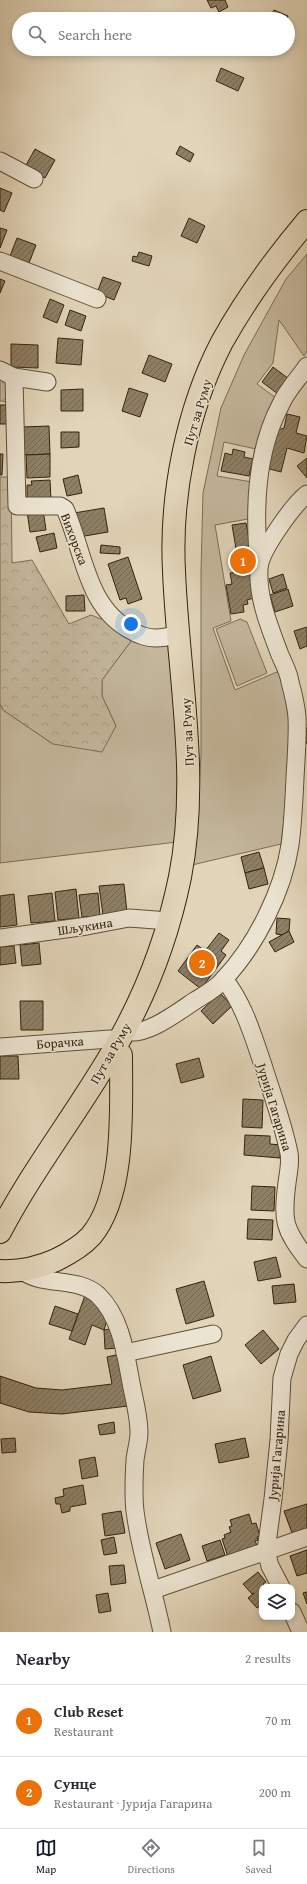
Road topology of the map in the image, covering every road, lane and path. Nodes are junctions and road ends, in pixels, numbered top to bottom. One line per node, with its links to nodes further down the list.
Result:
1 (0, 161): 2 (street)
2 (34, 179)
3 (307, 221): 11 (main road, Пут за Руму)
4 (0, 261): 5 (street)
5 (97, 299)
6 (307, 366): 10 (street, Борачка)
7 (7, 374): 8 (street, Вихорска); 11 (street, Вихорска)
8 (46, 382)
9 (307, 494): 10 (street)
10 (259, 566): 14 (street, Борачка)
11 (179, 634): 12 (main road, Пут за Руму)
12 (169, 921): 13 (street, Шљукина); 15 (main road, Пут за Руму)
13 (0, 938)
14 (224, 980): 15 (street, Борачка); 18 (street, Јурија Гагарина)
15 (120, 1039): 16 (street, Борачка); 17 (main road, Пут за Руму); 19 (main road)
16 (0, 1046)
17 (0, 1232)
18 (307, 1259)
19 (21, 1270): 20 (main road); 23 (street)
20 (0, 1271)
21 (307, 1325): 25 (street, Јурија Гагарина)
22 (213, 1334): 23 (street)
23 (124, 1353): 27 (street)
24 (307, 1537): 25 (street)
25 (266, 1551): 26 (street, Јурија Гагарина); 27 (street)
26 (279, 1584)
27 (153, 1590): 29 (street)
28 (295, 1619): 30 (street)
29 (162, 1632)
30 (301, 1632)

